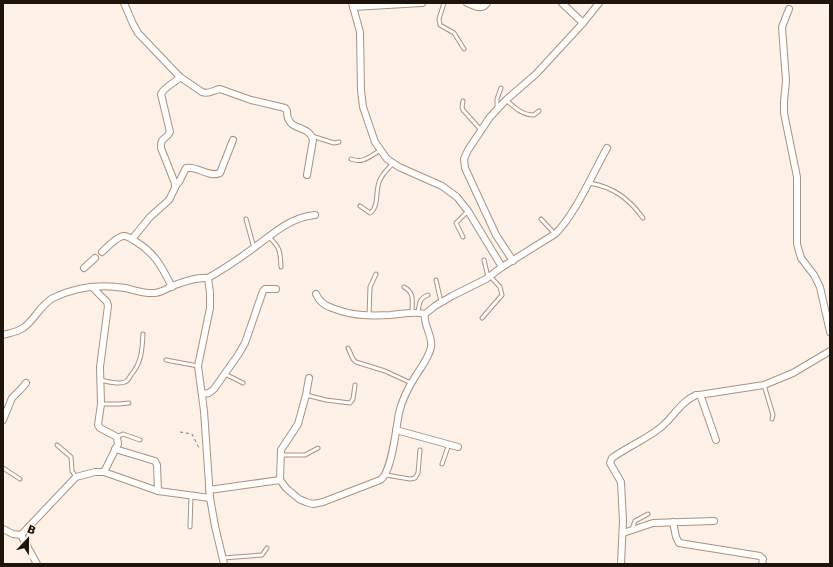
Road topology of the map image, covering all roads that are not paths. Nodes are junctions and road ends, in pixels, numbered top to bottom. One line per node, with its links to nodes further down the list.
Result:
1 (124, 3): 12 (street)
2 (422, 3): 8 (street)
3 (444, 3): 11 (lane)
4 (467, 3): 5 (street)
5 (487, 3)
6 (562, 3): 10 (street)
7 (599, 3): 10 (street)
8 (353, 5): 23 (street)
9 (789, 9): 61 (street)
10 (583, 23): 14 (street)
11 (464, 49)
12 (180, 77): 19 (street); 27 (street)
13 (501, 88): 16 (lane)
14 (506, 100): 16 (street); 17 (lane)
15 (463, 101): 18 (lane)
16 (497, 108): 18 (street)
17 (539, 111)
18 (481, 130): 43 (street)
19 (312, 136): 21 (lane); 26 (street)
20 (234, 140): 27 (street)
21 (340, 142)
22 (607, 148): 28 (street)
23 (381, 150): 24 (lane); 25 (street)
24 (351, 159)
25 (393, 163): 29 (lane); 30 (street)
26 (307, 175)
27 (177, 183): 38 (street)
28 (588, 183): 32 (lane); 35 (street)
29 (360, 206)
30 (468, 211): 37 (lane); 43 (street)
31 (315, 215): 36 (street)
32 (643, 218)
33 (246, 219): 39 (lane)
34 (541, 219): 35 (lane)
35 (555, 234): 43 (street)
36 (269, 237): 39 (street); 45 (lane)
37 (464, 237)
38 (132, 239): 40 (street); 51 (street)
39 (254, 248): 48 (street)
40 (102, 252)
41 (96, 258): 44 (street)
42 (484, 260): 47 (lane)
43 (508, 264): 47 (street)
44 (84, 268)
45 (281, 268)
46 (376, 274): 59 (lane)
47 (489, 277): 56 (street); 60 (lane)
48 (208, 278): 51 (street); 67 (street)
49 (436, 280): 56 (lane)
50 (92, 286): 51 (street); 63 (street); 70 (street)
51 (172, 287)
52 (404, 287): 57 (lane)
53 (276, 289): 68 (street)
54 (316, 294): 59 (street)
55 (428, 295): 57 (lane)
56 (441, 302): 58 (street)
57 (415, 313): 58 (street); 59 (street)
58 (425, 314): 73 (street)
59 (369, 316)
60 (482, 318)
61 (830, 332)
62 (143, 334): 70 (lane)
63 (3, 335)
64 (348, 348): 73 (lane)
65 (830, 351): 75 (street)
66 (166, 360): 67 (lane)
67 (198, 366): 76 (street)
68 (226, 374): 72 (lane); 76 (street)
69 (309, 378): 77 (street)
70 (100, 380): 80 (street)
71 (26, 383): 82 (street)
72 (243, 383)
73 (411, 383): 83 (street)
74 (355, 385): 77 (lane)
75 (764, 385): 78 (street); 81 (lane)
76 (202, 394): 101 (street)
77 (306, 395): 93 (street)
78 (699, 395): 86 (street); 111 (street)
79 (129, 403): 80 (lane)
80 (101, 404): 84 (street)
81 (772, 419)
82 (3, 420)
83 (396, 430): 87 (street); 97 (street)
84 (117, 437): 85 (lane); 91 (street)
85 (140, 440)
86 (716, 440)
87 (449, 444): 89 (street); 94 (lane)
88 (57, 445): 98 (lane)
89 (458, 447)
90 (318, 448): 93 (lane)
91 (115, 449): 96 (street); 102 (street)
92 (420, 450): 97 (lane)
93 (281, 455): 100 (street)
94 (442, 464)
95 (3, 468): 99 (lane)
96 (104, 472): 98 (street); 102 (street)
97 (386, 475): 100 (street)
98 (76, 477): 112 (street)
99 (20, 479)
100 (280, 480): 101 (street)
101 (209, 490): 104 (street)
102 (158, 491): 103 (street)
103 (191, 496): 104 (street); 108 (lane)
104 (210, 498): 114 (street)
105 (648, 514): 110 (lane)
106 (714, 521): 107 (street)
107 (673, 522): 110 (street); 117 (street)
108 (190, 527)
109 (3, 529): 112 (street)
110 (632, 529): 111 (street)
111 (623, 533): 116 (street)
112 (21, 535): 115 (street)
113 (267, 548): 114 (lane)
114 (224, 561)
115 (37, 564)
116 (621, 564)
117 (762, 564)

